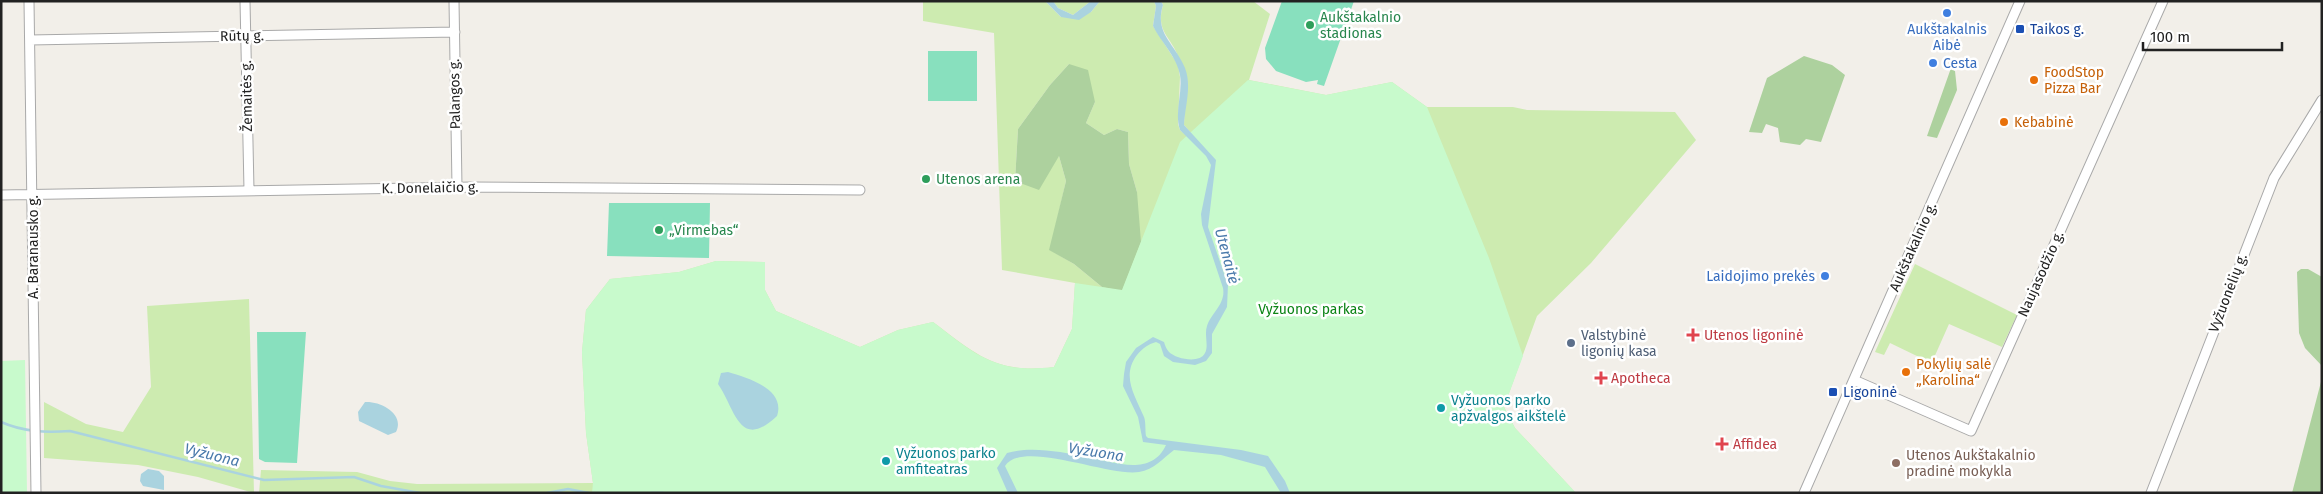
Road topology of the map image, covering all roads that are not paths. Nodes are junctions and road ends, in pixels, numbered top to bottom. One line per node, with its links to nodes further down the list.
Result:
1 (29, 1): 8 (street, A. Baranausko g.)
2 (245, 1): 7 (street, Žemaitės g.)
3 (454, 1): 6 (street, Palangos g.)
4 (2020, 1): 15 (street, Aukštakalnio g.)
5 (2163, 1): 15 (street, Naujasodžio g.)
6 (455, 32): 7 (street, Rūtų g.); 10 (street, Palangos g.)
7 (245, 36): 8 (street, Rūtų g.); 11 (street, Žemaitės g.)
8 (30, 40): 14 (street, A. Baranausko g.)
9 (2322, 100): 18 (street, Vyžuonėlių g.)
10 (456, 187): 11 (street, K. Donelaičio g.); 12 (street, K. Donelaičio g.)
11 (249, 190): 14 (street, K. Donelaičio g.)
12 (860, 190)
13 (1, 195): 14 (street, K. Donelaičio g.)
14 (33, 195): 16 (street, A. Baranausko g.)
15 (1854, 380): 17 (street, Aukštakalnio g.)
16 (36, 493)
17 (1804, 493)
18 (2151, 493)

